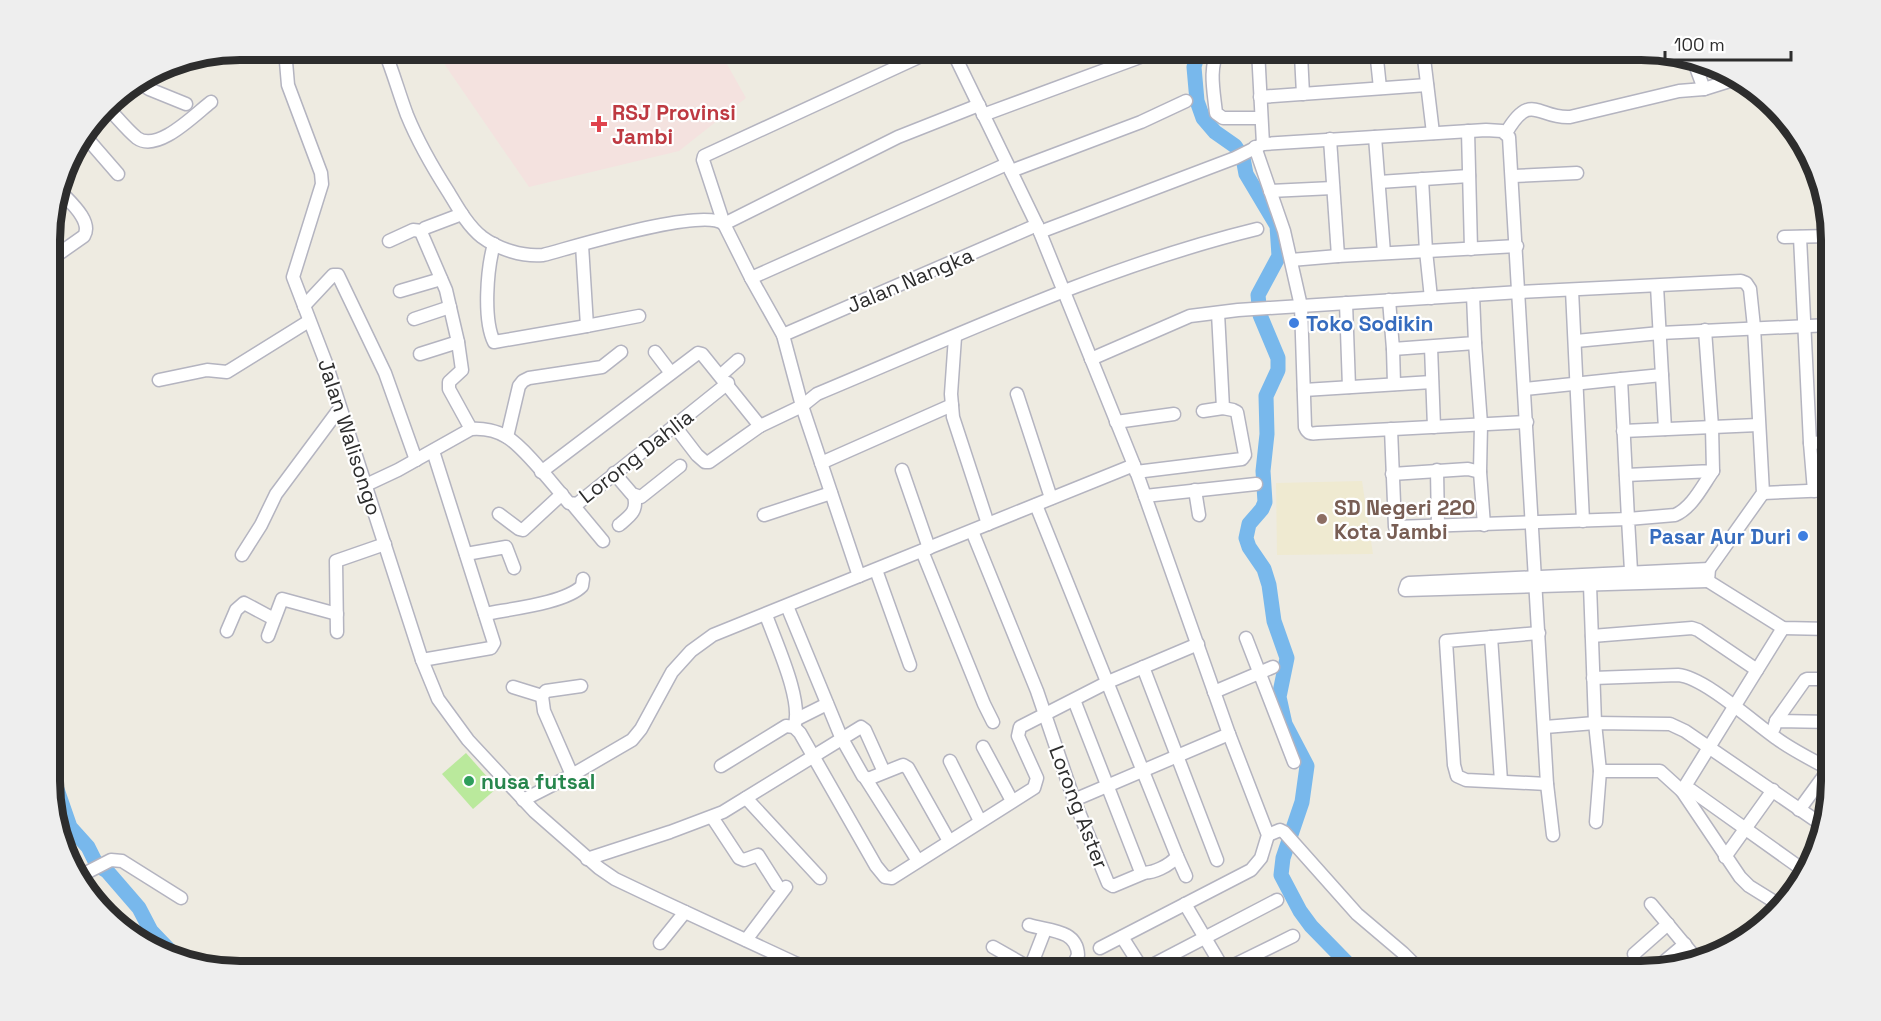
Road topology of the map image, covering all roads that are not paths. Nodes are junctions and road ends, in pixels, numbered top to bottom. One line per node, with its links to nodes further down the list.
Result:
1 (286, 60): 71 (street, Jalan Walisongo)
2 (388, 60): 42 (street)
3 (912, 60): 43 (street)
4 (961, 60): 22 (street)
5 (1129, 60): 22 (street)
6 (1216, 60): 24 (street)
7 (1258, 60): 18 (street)
8 (1301, 60): 17 (street)
9 (1377, 60): 15 (street)
10 (1424, 60): 13 (street)
11 (1697, 69): 16 (street)
12 (1726, 82): 16 (street)
13 (1427, 85): 15 (street); 26 (street)
14 (146, 87): 21 (street)
15 (1380, 88): 17 (street)
16 (1704, 88): 27 (street)
17 (1304, 94): 18 (street)
18 (1260, 97): 24 (street)
19 (210, 102): 23 (street)
20 (1186, 102): 32 (street)
21 (186, 104)
22 (981, 110): 32 (street); 43 (street)
23 (113, 113)
24 (1261, 118): 31 (street)
25 (1468, 131): 26 (street, Jalan Nangka); 27 (street, Jalan Nangka); 35 (street)
26 (1433, 133): 28 (street, Jalan Nangka)
27 (1506, 133): 36 (street)
28 (1376, 136): 29 (street, Jalan Nangka); 38 (street)
29 (1330, 139): 31 (street, Jalan Nangka); 39 (street)
30 (89, 141): 34 (street)
31 (1250, 151): 40 (street); 44 (street, Jalan Nangka)
32 (1009, 167): 44 (street); 60 (street)
33 (1577, 173): 36 (street)
34 (118, 174)
35 (1469, 176): 37 (street); 54 (street)
36 (1513, 176): 53 (street)
37 (1422, 179): 38 (street); 55 (street)
38 (1379, 182): 57 (street)
39 (1334, 188): 40 (street); 58 (street)
40 (1270, 190): 59 (street)
41 (65, 197): 56 (street)
42 (462, 214): 46 (street); 51 (street)
43 (724, 224): 52 (street); 60 (street)
44 (1038, 228): 65 (street); 84 (street, Jalan Nangka)
45 (1257, 229): 65 (street)
46 (422, 231): 50 (street); 61 (street)
47 (1821, 236): 49 (street)
48 (1784, 237): 49 (street)
49 (1800, 237): 80 (street)
50 (389, 241)
51 (494, 244): 52 (street); 79 (street)
52 (582, 245): 79 (street)
53 (1517, 246): 54 (street); 66 (street)
54 (1471, 249): 55 (street)
55 (1426, 251): 57 (street); 68 (street)
56 (60, 253)
57 (1384, 253): 58 (street)
58 (1338, 256): 59 (street)
59 (1291, 260): 72 (street)
60 (751, 278): 84 (street)
61 (441, 279): 64 (street); 73 (street)
62 (1657, 286): 63 (street); 81 (street); 83 (street)
63 (1572, 290): 66 (street); 86 (street)
64 (400, 291)
65 (1064, 292): 85 (street); 94 (street)
66 (1520, 292): 67 (street); 105 (street)
67 (1473, 295): 68 (street); 88 (street)
68 (1431, 298): 69 (street)
69 (1389, 300): 70 (street); 90 (street)
70 (1346, 303): 72 (street); 104 (street)
71 (304, 306): 77 (street, Jalan Walisongo); 130 (street)
72 (1301, 306): 74 (street); 106 (street)
73 (450, 307): 76 (street); 87 (street)
74 (1218, 313): 94 (street); 111 (street)
75 (639, 316): 79 (street)
76 (414, 319)
77 (309, 321): 100 (street); 110 (street, Jalan Walisongo)
78 (1821, 325): 80 (street)
79 (587, 326)
80 (1804, 326): 81 (street); 128 (street)
81 (1754, 327): 82 (street); 118 (street)
82 (1705, 330): 83 (street); 121 (street)
83 (1660, 333): 86 (street); 97 (street)
84 (783, 335): 109 (street)
85 (955, 337): 108 (street); 109 (street)
86 (1576, 341): 103 (street)
87 (458, 342): 93 (street); 122 (street)
88 (1474, 343): 89 (street); 116 (street)
89 (1431, 347): 90 (street); 101 (street)
90 (1393, 349): 102 (street)
91 (621, 352): 126 (street)
92 (655, 352): 96 (street)
93 (420, 354)
94 (1091, 359): 115 (street)
95 (738, 360): 98 (street, Lorong Dahlia)
96 (671, 373): 98 (street); 137 (street)
97 (1662, 375): 99 (street); 124 (street)
98 (724, 379): 117 (street, Lorong Dahlia); 119 (street)
99 (1621, 379): 103 (street); 125 (street)
100 (159, 380)
101 (1432, 382): 102 (street); 120 (street)
102 (1394, 384): 104 (street)
103 (1576, 384): 105 (street); 159 (street)
104 (1349, 387): 106 (street)
105 (1525, 389): 114 (street)
106 (1304, 390): 123 (street)
107 (1017, 394): 152 (street)
108 (952, 405): 131 (street); 160 (street)
109 (802, 406): 119 (street); 131 (street)
110 (340, 408): 143 (street, Jalan Walisongo); 172 (street)
111 (1223, 408): 112 (street); 133 (street)
112 (1203, 411)
113 (1174, 414): 115 (street)
114 (1527, 422): 116 (street); 161 (street)
115 (1116, 423): 133 (street)
116 (1480, 424): 120 (street); 138 (street)
117 (674, 425): 119 (street); 139 (street, Lorong Dahlia)
118 (1758, 425): 121 (street); 148 (street)
119 (760, 426)
120 (1434, 427): 123 (street)
121 (1712, 427): 124 (street); 136 (street)
122 (471, 429): 126 (street); 129 (street)
123 (1391, 429): 140 (street)
124 (1665, 429): 125 (street)
125 (1623, 431): 141 (street)
126 (507, 437): 137 (street, Lorong Dahlia)
127 (1821, 442): 128 (street)
128 (1810, 443): 145 (street)
129 (433, 451): 130 (street); 171 (street)
130 (416, 460): 143 (street)
131 (821, 463): 147 (street)
132 (680, 466): 150 (street)
133 (1135, 468): 151 (street); 152 (street)
134 (902, 470): 170 (street)
135 (1437, 470): 138 (street); 140 (street); 164 (street)
136 (1713, 471): 141 (street); 158 (street)
137 (541, 472): 149 (street, Lorong Dahlia)
138 (1480, 472): 163 (street)
139 (614, 473): 150 (street); 153 (street, Lorong Dahlia)
140 (1392, 474): 164 (street)
141 (1626, 475): 158 (street)
142 (1256, 484): 144 (street)
143 (366, 485): 168 (street, Jalan Walisongo)
144 (1195, 490): 151 (street); 157 (street)
145 (1814, 491): 146 (street); 148 (street)
146 (1821, 491)
147 (831, 493): 156 (street); 177 (street)
148 (1762, 493): 176 (street)
149 (561, 494): 153 (street, Lorong Dahlia); 165 (street)
150 (634, 496): 162 (street)
151 (1144, 496): 196 (street)
152 (1052, 498): 154 (street)
153 (573, 505): 167 (street)
154 (1036, 505): 160 (street); 205 (street)
155 (499, 514): 165 (street)
156 (764, 515)
157 (1199, 515)
158 (1628, 519): 159 (street); 175 (street)
159 (1583, 521): 161 (street)
160 (988, 524): 166 (street)
161 (1533, 524): 163 (street); 180 (street)
162 (619, 525)
163 (1484, 525): 164 (street)
164 (1438, 526)
165 (521, 530): 169 (street)
166 (972, 531): 170 (street); 213 (street, Lorong Aster)
167 (603, 541)
168 (385, 544): 183 (street); 197 (street, Jalan Walisongo)
169 (506, 547): 171 (street); 173 (street)
170 (926, 550): 174 (street); 215 (street)
171 (466, 554): 184 (street)
172 (242, 555)
173 (514, 568)
174 (876, 570): 177 (street); 198 (street)
175 (1631, 571): 176 (street); 179 (street)
176 (1708, 575): 181 (street); 187 (street)
177 (859, 576): 182 (street)
178 (583, 579): 184 (street)
179 (1574, 580): 180 (street); 181 (street)
180 (1536, 582): 180 (street); 191 (street)
181 (1590, 585): 194 (street)
182 (786, 606): 185 (street); 211 (street)
183 (337, 614): 186 (street); 190 (street)
184 (485, 614): 197 (street)
185 (766, 615): 217 (street); 234 (street)
186 (274, 619): 189 (street); 192 (street)
187 (1783, 628): 188 (street); 201 (street)
188 (1821, 629)
189 (227, 631)
190 (337, 632)
191 (1539, 633): 193 (street); 219 (street)
192 (268, 636)
193 (1491, 636): 237 (street); 237 (street)
194 (1592, 636): 201 (street); 203 (street)
195 (1246, 638): 202 (street)
196 (1198, 644): 199 (street); 208 (street)
197 (422, 660): 243 (street, Jalan Walisongo)
198 (910, 665)
199 (1143, 667): 205 (street); 226 (street)
200 (1273, 667): 202 (street)
201 (1757, 670): 212 (street)
202 (1259, 673): 208 (street); 228 (street)
203 (1593, 678): 212 (street); 218 (street)
204 (1821, 679): 214 (street)
205 (1108, 682): 210 (street); 233 (street)
206 (581, 686): 209 (street)
207 (513, 687): 209 (street)
208 (1214, 692): 220 (street)
209 (542, 696): 234 (street)
210 (1074, 699): 213 (street); 239 (street)
211 (827, 704): 217 (street); 221 (street)
212 (1735, 706): 222 (street); 224 (street)
213 (1044, 714): 244 (street, Lorong Aster); 245 (street)
214 (1776, 721): 216 (street); 222 (street)
215 (993, 722)
216 (1821, 722)
217 (795, 723): 225 (street); 230 (street)
218 (1595, 723): 219 (street); 224 (street); 231 (street)
219 (1545, 727): 238 (street)
220 (1229, 734): 226 (street); 252 (street)
221 (841, 737): 225 (street); 232 (street); 235 (street)
222 (1778, 740): 229 (street)
223 (983, 747): 245 (street)
224 (1709, 747): 240 (street); 241 (street)
225 (813, 756): 242 (street); 259 (street)
226 (1177, 756): 233 (street); 258 (street)
227 (950, 761): 248 (street)
228 (1294, 762)
229 (1821, 764)
230 (721, 766)
231 (1600, 771): 241 (street); 250 (street)
232 (884, 772): 235 (street); 254 (street)
233 (1143, 772): 239 (street); 255 (street)
234 (572, 775): 243 (street)
235 (866, 778): 259 (street)
236 (1821, 780): 246 (street)
237 (1500, 781): 238 (street)
238 (1547, 783): 253 (street)
239 (1109, 786): 244 (street); 262 (street)
240 (1773, 790): 246 (street); 251 (street)
241 (1682, 791): 251 (street); 256 (street)
242 (746, 798): 247 (street); 264 (street)
243 (523, 800): 257 (street, Jalan Walisongo)
244 (1074, 800): 262 (street, Lorong Aster)
245 (1012, 801): 248 (street)
246 (1799, 810): 249 (street)
247 (712, 817): 257 (street); 277 (street)
248 (980, 821): 254 (street)
249 (1816, 821)
250 (1596, 822)
251 (1746, 828): 256 (street); 260 (street)
252 (1268, 835): 268 (street); 293 (street)
253 (1553, 835)
254 (950, 841): 259 (street)
255 (1177, 856): 262 (street); 263 (street)
256 (1725, 857): 267 (street)
257 (587, 859): 270 (street, Jalan Walisongo)
258 (1217, 860)
259 (918, 861)
260 (1799, 867)
261 (86, 873): 265 (street)
262 (1144, 873)
263 (1186, 876)
264 (820, 878)
265 (181, 898)
266 (1277, 900): 276 (street)
267 (1774, 902)
268 (1185, 904): 275 (street); 276 (street)
269 (1651, 904): 271 (street)
270 (685, 912): 277 (street, Jalan Walisongo); 278 (street)
271 (1668, 924): 279 (street); 283 (street)
272 (1029, 925): 273 (street)
273 (1045, 930): 287 (street); 288 (street)
274 (1293, 936): 292 (street)
275 (1122, 937): 281 (street); 289 (street)
276 (1205, 938): 290 (street); 291 (street)
277 (746, 940): 285 (street, Jalan Walisongo)
278 (660, 943)
279 (1685, 944): 282 (street); 284 (street)
280 (993, 947): 286 (street)
281 (1100, 948)
282 (1692, 953)
283 (1634, 954)
284 (1667, 959)
285 (783, 961)
286 (1015, 961)
287 (1033, 961)
288 (1075, 961)
289 (1138, 961)
290 (1163, 961)
291 (1218, 961)
292 (1243, 961)
293 (1411, 961)

